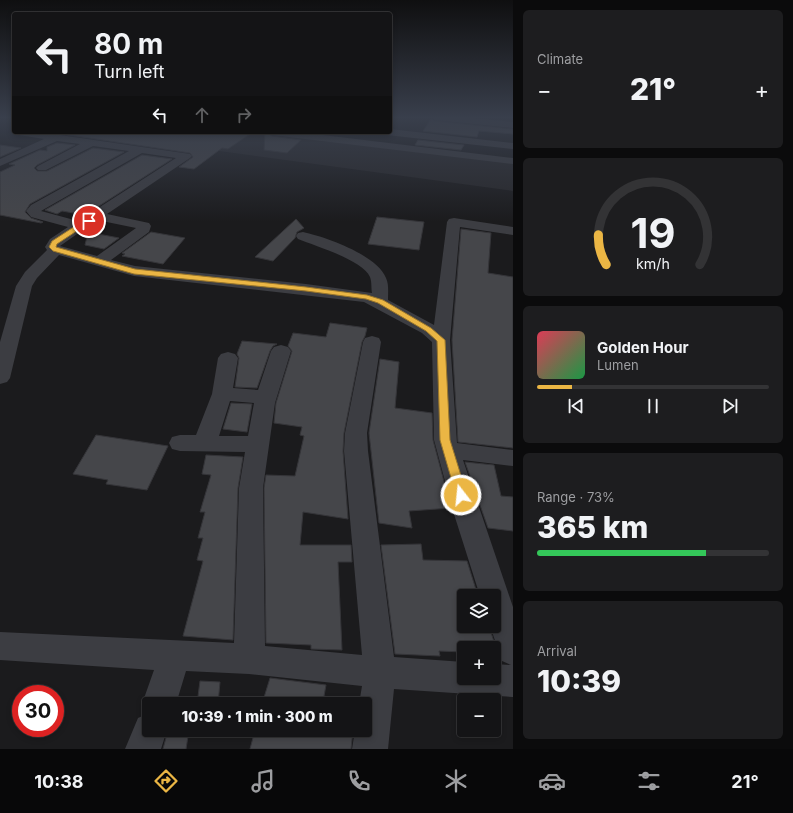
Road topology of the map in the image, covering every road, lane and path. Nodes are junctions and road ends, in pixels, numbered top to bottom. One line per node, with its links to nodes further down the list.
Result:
1 (24, 152): 7 (street)
2 (73, 152): 8 (street)
3 (136, 152): 10 (street)
4 (154, 152): 9 (street)
5 (438, 152): 6 (street)
6 (513, 161)
7 (0, 163)
8 (42, 168)
9 (97, 216): 10 (street); 14 (street)
10 (81, 226): 13 (street)
11 (513, 231): 16 (street)
12 (303, 236): 15 (street)
13 (56, 250): 14 (street); 20 (street)
14 (99, 262): 15 (street)
15 (380, 302): 16 (street)
16 (441, 340): 26 (street)
17 (372, 342): 32 (street)
18 (281, 351): 22 (street)
19 (228, 358): 21 (street)
20 (0, 378)
21 (222, 394): 22 (street); 24 (street)
22 (266, 397): 25 (street)
23 (180, 443): 24 (street)
24 (205, 443): 25 (street)
25 (258, 444): 31 (street)
26 (448, 450): 27 (street); 29 (street)
27 (513, 458)
28 (0, 646): 30 (street)
29 (513, 651)
30 (175, 656): 31 (street); 36 (street)
31 (249, 659): 32 (street)
32 (380, 672): 33 (street); 39 (street)
33 (457, 678)
34 (501, 680): 35 (street)
35 (513, 681)
36 (161, 697)
37 (147, 737): 38 (street)
38 (143, 749)
39 (370, 749)

